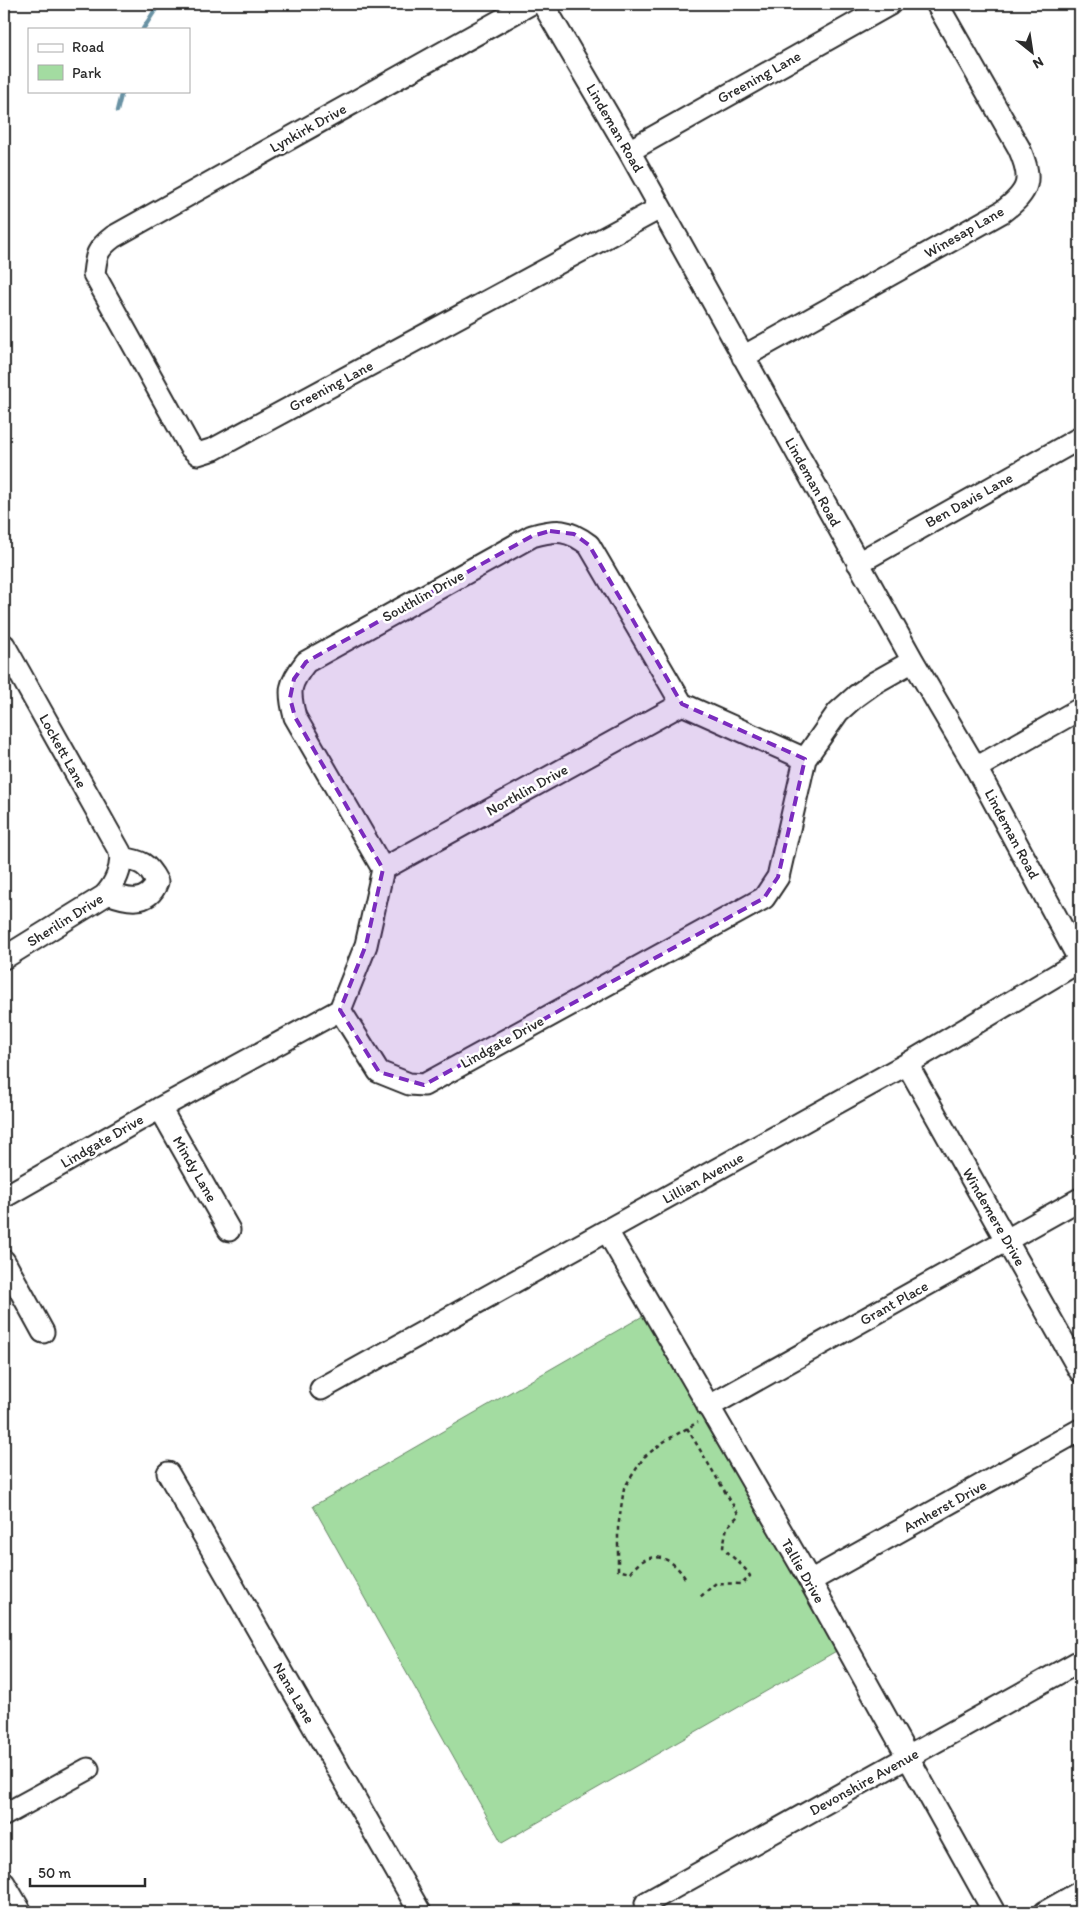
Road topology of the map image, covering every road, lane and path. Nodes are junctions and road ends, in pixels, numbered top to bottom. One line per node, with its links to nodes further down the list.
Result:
1 (530, 4): 7 (street, Lynkirk Drive)
2 (542, 4): 5 (street, Lindeman Road)
3 (890, 4): 5 (street, Greening Lane)
4 (937, 4): 8 (street, Winesap Lane)
5 (629, 151): 6 (street, Lindeman Road)
6 (660, 208): 7 (street, Greening Lane); 8 (street, Lindeman Road)
7 (95, 260)
8 (743, 358): 10 (street, Lindeman Road)
9 (1080, 438): 10 (street, Ben Davis Lane)
10 (858, 563): 12 (street, Lindeman Road)
11 (4, 645): 17 (street, Lockett Lane)
12 (913, 661): 15 (street, Lindgate Drive); 16 (street, Lindeman Road)
13 (682, 704): 15 (street); 18 (street, Northlin Drive); 18 (street, Southlin Drive)
14 (1080, 709): 16 (street)
15 (805, 759): 22 (street, Lindgate Drive)
16 (976, 768): 20 (street, Lindeman Road)
17 (119, 866): 19 (street, Sherilin Drive); 19 (street)
18 (383, 869): 22 (street)
19 (108, 893): 21 (street, Sherilin Drive)
20 (1079, 954): 23 (street, Lillian Avenue)
21 (4, 958)
22 (340, 1010): 24 (street, Lindgate Drive)
23 (907, 1064): 28 (street, Lillian Avenue); 29 (street, Windemere Drive)
24 (160, 1108): 25 (street, Lindgate Drive); 27 (street, Mindy Lane)
25 (4, 1197)
26 (1080, 1199): 29 (street, Grant Place)
27 (229, 1230)
28 (607, 1231): 33 (street, Lillian Avenue); 34 (street, Tallie Drive)
29 (1008, 1240): 32 (street, Windemere Drive); 34 (street, Grant Place)
30 (4, 1260): 31 (street)
31 (43, 1332)
32 (1080, 1371)
33 (322, 1389)
34 (710, 1410): 35 (path); 39 (street, Tallie Drive)
35 (687, 1428): 38 (path); 40 (path)
36 (1080, 1430): 39 (street, Amherst Drive)
37 (168, 1473): 49 (street, Nana Lane)
38 (685, 1578)
39 (810, 1581): 42 (street, Tallie Drive)
40 (699, 1598)
41 (1080, 1661): 42 (street, Devonshire Avenue)
42 (907, 1758): 47 (street, Devonshire Avenue); 50 (street, Tallie Drive)
43 (88, 1769): 44 (street)
44 (4, 1815)
45 (4, 1883): 48 (street)
46 (1080, 1892): 51 (street)
47 (646, 1903)
48 (21, 1912)
49 (420, 1912)
50 (994, 1912)
51 (1045, 1912)

